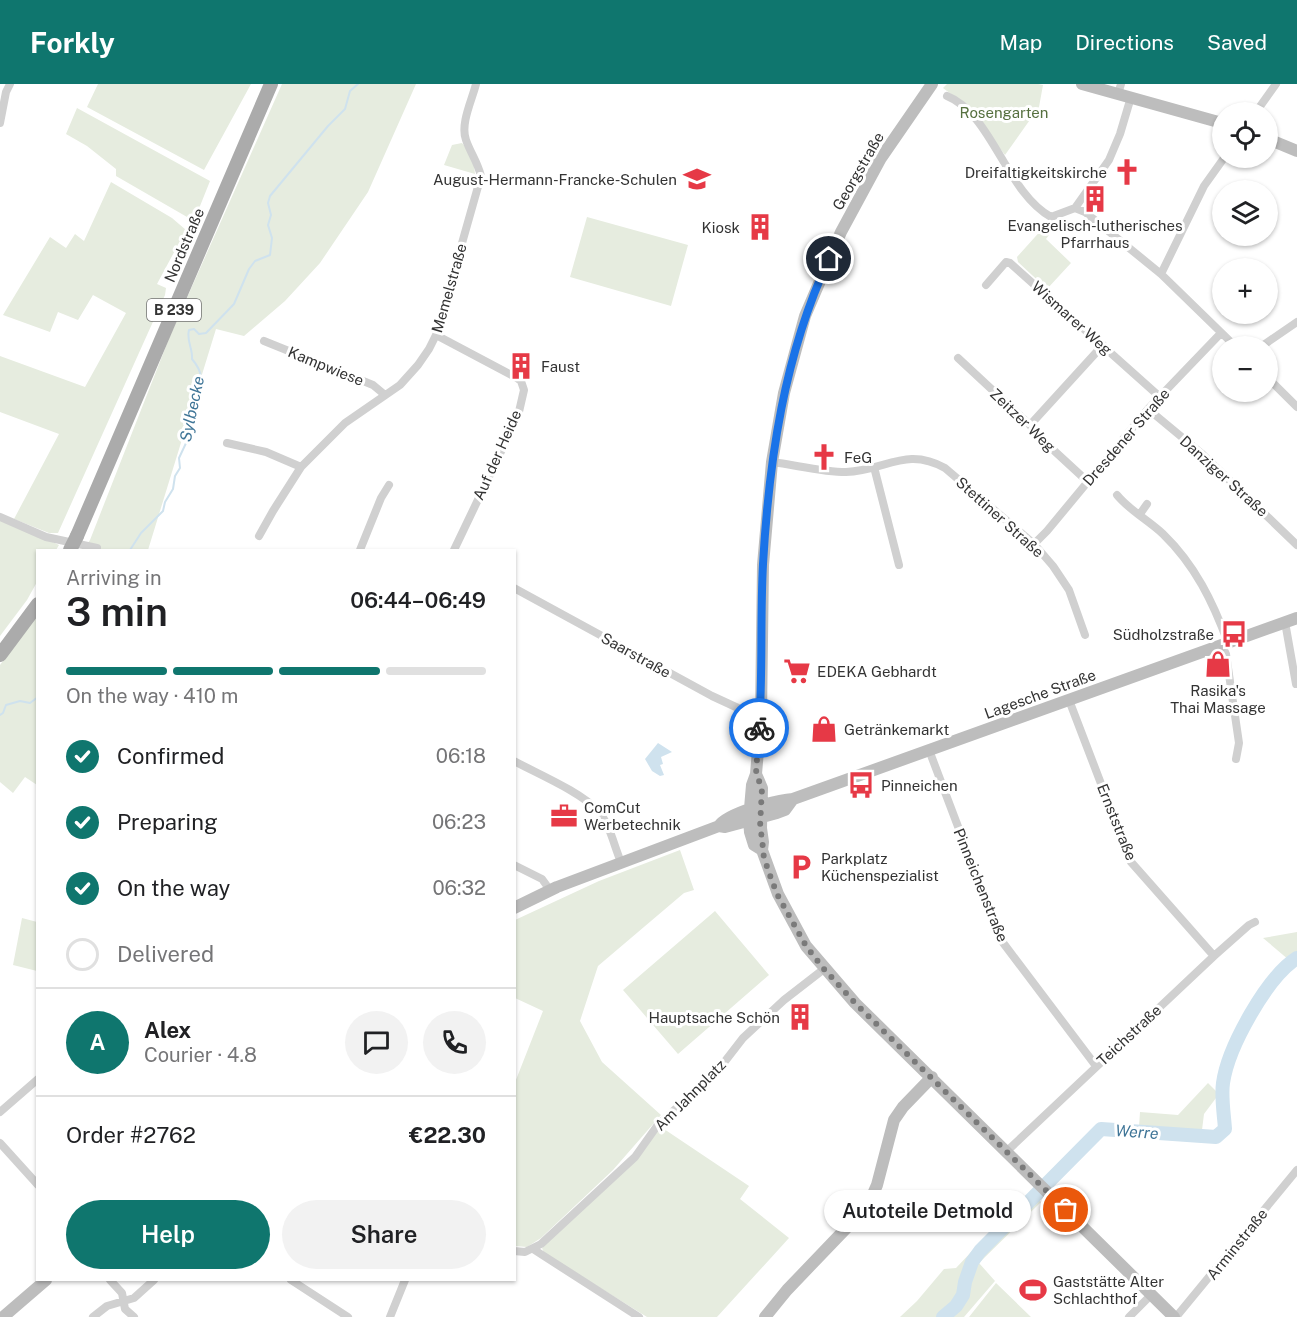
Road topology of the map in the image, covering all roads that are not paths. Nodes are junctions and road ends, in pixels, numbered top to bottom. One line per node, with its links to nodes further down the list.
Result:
1 (271, 84): 46 (main road, Nordstraße / B 239, bridge)
2 (476, 84): 20 (street, Memelstraße)
3 (932, 84): 33 (street, Georgstraße)
4 (1082, 84): 7 (street)
5 (1276, 84): 9 (street)
6 (6, 88): 11 (street)
7 (1123, 92): 10 (street); 15 (street)
8 (946, 96): 15 (street)
9 (1263, 102)
10 (1212, 120)
11 (0, 123)
12 (1278, 143): 13 (street)
13 (1297, 151)
14 (1217, 168): 16 (street)
15 (1075, 208): 16 (street)
16 (1161, 273): 19 (street)
17 (986, 285): 24 (street, Wismarer Weg)
18 (1297, 322): 22 (street)
19 (1221, 333): 21 (street); 28 (street, Dresdener Straße)
20 (436, 336): 27 (street, Memelstraße); 48 (street, Auf der Heide)
21 (1224, 336)
22 (1277, 336)
23 (264, 342): 27 (street, Kampwiese)
24 (1103, 345): 28 (street, Wismarer Weg); 31 (street)
25 (958, 358): 31 (street, Zeitzer Weg)
26 (1278, 388): 29 (street)
27 (385, 395): 34 (street, Memelstraße)
28 (1160, 397): 30 (street, Dresdener Straße)
29 (1297, 407)
30 (1148, 409): 36 (street, Dresdener Straße); 44 (street, Danziger Straße)
31 (1030, 425): 36 (street, Zeitzer Weg)
32 (226, 443): 34 (street)
33 (772, 462): 35 (street, Stettiner Straße); 59 (street, Georgstraße)
34 (301, 467): 42 (street, Memelstraße)
35 (874, 467): 43 (street, Stettiner Straße); 49 (street)
36 (1088, 481): 43 (street, Dresdener Straße)
37 (389, 485): 47 (street)
38 (1117, 495): 40 (street)
39 (1147, 504): 40 (street)
40 (1140, 514): 55 (street)
41 (0, 517): 45 (street)
42 (259, 536)
43 (1034, 544): 54 (street, Stettiner Straße)
44 (1297, 544)
45 (97, 548)
46 (70, 549)
47 (360, 549)
48 (454, 549)
49 (899, 565)
50 (516, 589): 59 (street, Saarstraße)
51 (36, 607): 56 (main road)
52 (1297, 618): 53 (street, Lagesche Straße)
53 (1285, 622): 55 (street, Lagesche Straße); 57 (street)
54 (1085, 635)
55 (1225, 644): 58 (street, Lagesche Straße); 61 (street)
56 (0, 655)
57 (1296, 684)
58 (1070, 699): 60 (street, Lagesche Straße); 69 (street, Ernststraße)
59 (760, 715): 63 (street, Georgstraße)
60 (929, 750): 63 (street, Lagesche Straße); 71 (street, Pinneichenstraße)
61 (1236, 759)
62 (516, 762): 64 (street)
63 (755, 814): 64 (street, Lagesche Straße); 70 (street)
64 (621, 862): 66 (street, Lagesche Straße)
65 (516, 866): 66 (street)
66 (550, 890): 67 (street, Lagesche Straße)
67 (516, 907)
68 (1255, 922): 69 (street, Teichstraße)
69 (1214, 956): 71 (street, Teichstraße)
70 (824, 969): 72 (street); 79 (street, Am Jahnplatz)
71 (1096, 1066): 76 (street, Teichstraße)
72 (932, 1077): 76 (street); 94 (street)
73 (36, 1081): 74 (street)
74 (0, 1112)
75 (0, 1143): 78 (street)
76 (1006, 1152): 86 (street)
77 (1297, 1170): 96 (street, Arminstraße)
78 (36, 1183)
79 (533, 1249): 80 (street); 93 (street)
80 (516, 1251)
81 (45, 1281): 88 (street)
82 (111, 1281): 87 (street)
83 (153, 1281): 87 (street)
84 (292, 1281): 91 (street)
85 (405, 1281): 92 (street)
86 (1152, 1294): 95 (street); 96 (street)
87 (123, 1300): 89 (street); 90 (street)
88 (3, 1317)
89 (93, 1317)
90 (134, 1317)
91 (348, 1317)
92 (390, 1317)
93 (639, 1317)
94 (765, 1317)
95 (1130, 1317)
96 (1175, 1317)

